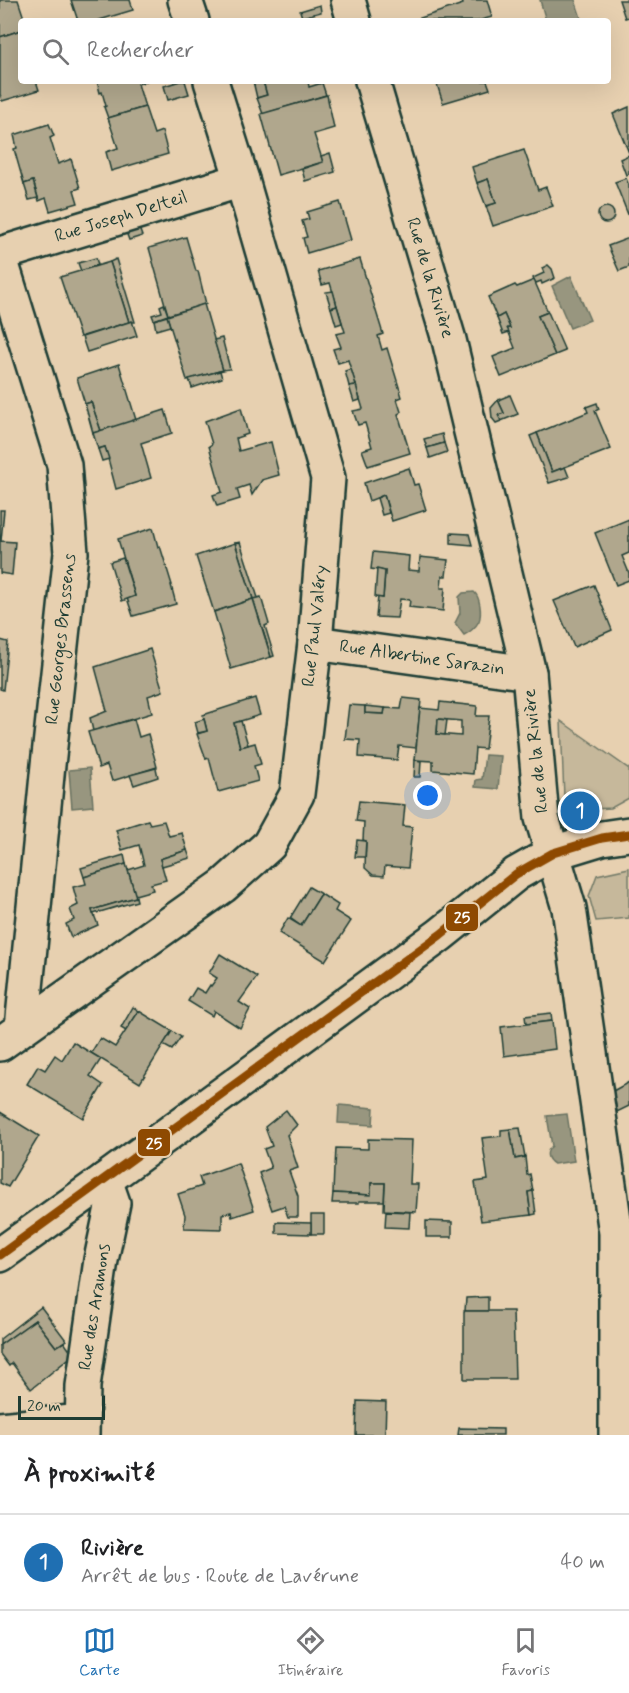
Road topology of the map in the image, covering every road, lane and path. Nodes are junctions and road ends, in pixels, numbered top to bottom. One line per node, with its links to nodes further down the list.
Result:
1 (185, 0): 3 (street)
2 (348, 0): 4 (street)
3 (191, 18)
4 (353, 18)
5 (212, 84): 7 (street, Rue Paul Valéry)
6 (373, 84): 10 (street, Rue de la Rivière)
7 (242, 180): 8 (street, Rue Joseph Delteil); 9 (street, Rue Paul Valéry)
8 (0, 256): 13 (street, Rue Georges Brassens)
9 (315, 644): 10 (street, Rue Albertine Sarazin); 13 (street, Rue Paul Valéry)
10 (529, 673): 12 (street, Rue de la Rivière)
11 (629, 834): 12 (street)
12 (553, 853): 14 (street); 18 (street, Rue de la Rivière)
13 (11, 1036)
14 (105, 1180): 15 (street); 16 (street, Rue des Aramons)
15 (0, 1255)
16 (82, 1428): 17 (street)
17 (0, 1429)
18 (616, 1435)

